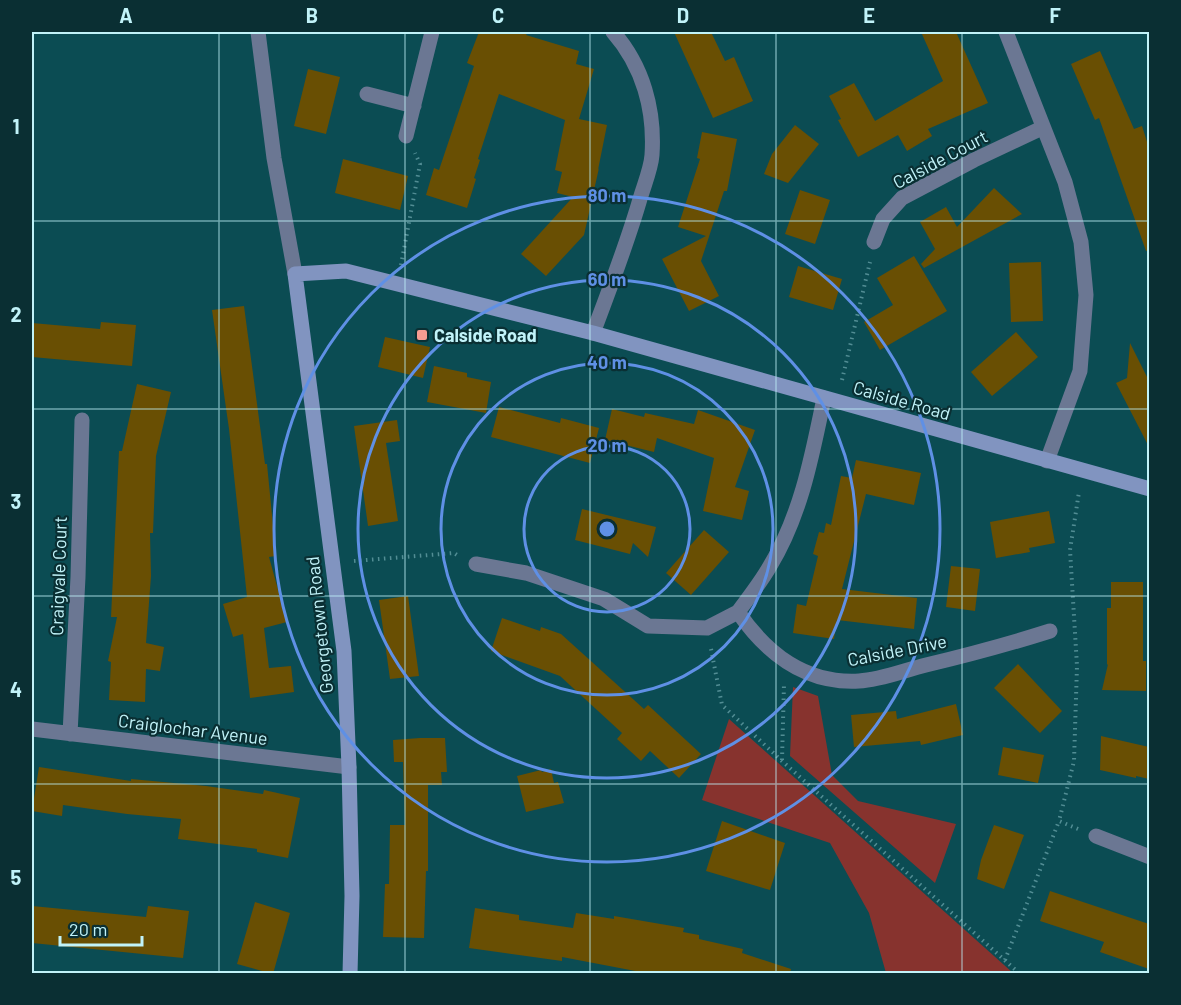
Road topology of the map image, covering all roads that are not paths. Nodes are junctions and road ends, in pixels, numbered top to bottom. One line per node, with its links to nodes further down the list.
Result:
1 (258, 32): 10 (street)
2 (432, 32): 6 (street)
3 (613, 32): 11 (street)
4 (1005, 32): 7 (street)
5 (367, 94): 6 (street)
6 (414, 106): 8 (street)
7 (1042, 129): 9 (street, Calside Court); 14 (street)
8 (406, 136)
9 (874, 242)
10 (295, 274): 11 (street, Calside Road); 21 (street, Georgetown Road)
11 (593, 333): 12 (street, Calside Road)
12 (830, 400): 14 (street, Calside Road); 17 (street)
13 (82, 420): 20 (street, Craigvale Court)
14 (1047, 461): 15 (street, Calside Road)
15 (1149, 489)
16 (476, 564): 17 (street)
17 (738, 612): 18 (street, Calside Drive)
18 (1050, 631)
19 (32, 729): 20 (street, Craiglochar Avenue)
20 (70, 734): 21 (street, Craiglochar Avenue)
21 (349, 767): 24 (street, Georgetown Road)
22 (1096, 836): 23 (street)
23 (1149, 857)
24 (350, 974)

